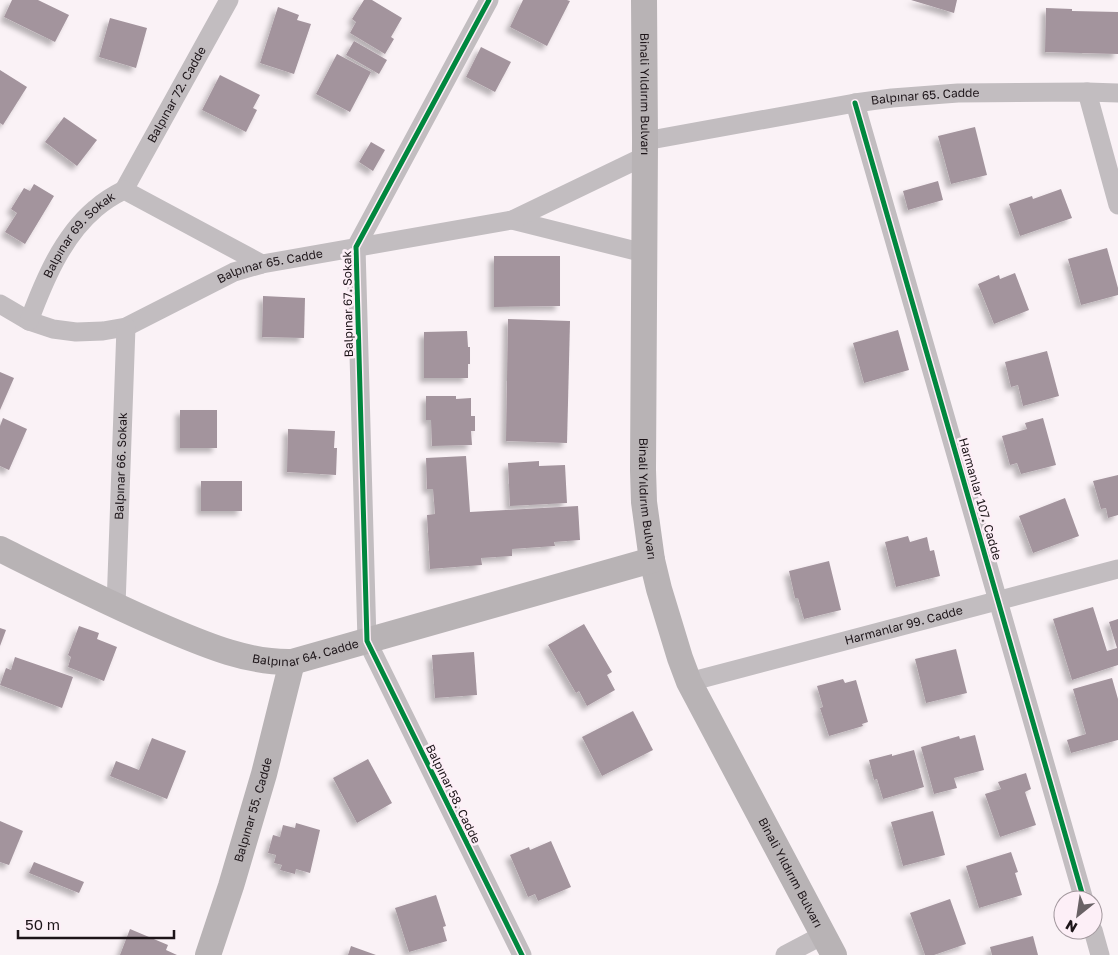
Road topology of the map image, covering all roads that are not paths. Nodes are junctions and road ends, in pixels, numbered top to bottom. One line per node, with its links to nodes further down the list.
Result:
1 (229, 0): 8 (street, Balpınar 72. Cadde)
2 (489, 0): 11 (street, Balpınar 67. Sokak)
3 (644, 0): 7 (street, Binali Yıldırım Bulvarı)
4 (1087, 92): 5 (street, Balpınar 65. Cadde); 6 (street, Balpınar 65. Cadde); 9 (street)
5 (1118, 93)
6 (855, 104): 7 (street, Balpınar 65. Cadde); 20 (street, Harmanlar 107. Cadde)
7 (645, 149): 10 (street, Balpınar 65. Cadde); 12 (street, Binali Yıldırım Bulvarı)
8 (124, 190): 13 (street, Balpınar 69. Sokak); 15 (street, Balpınar 69. Sokak)
9 (1118, 205)
10 (512, 220): 11 (street, Balpınar 65. Cadde); 12 (street, Balpınar 65. Cadde)
11 (356, 247): 13 (street, Balpınar 65. Cadde); 22 (street, Balpınar 67. Sokak)
12 (644, 253): 18 (street, Binali Yıldırım Bulvarı)
13 (262, 264): 16 (street, Balpınar 65. Cadde)
14 (0, 304): 15 (street)
15 (29, 321): 16 (street)
16 (126, 327): 21 (street, Balpınar 66. Sokak)
17 (0, 549): 21 (street, Balpınar 64. Cadde)
18 (652, 560): 22 (street, Balpınar 64. Cadde); 24 (street, Binali Yıldırım Bulvarı)
19 (1118, 570): 20 (street, Harmanlar 99. Cadde)
20 (999, 602): 24 (street, Harmanlar 99. Cadde); 25 (street, Harmanlar 107. Cadde)
21 (116, 606): 23 (street, Balpınar 64. Cadde)
22 (367, 641): 23 (street, Balpınar 64. Cadde); 29 (street, Balpınar 58. Cadde)
23 (292, 662): 28 (street, Balpınar 55. Cadde)
24 (689, 682): 27 (street, Binali Yıldırım Bulvarı)
25 (1081, 890)
26 (1095, 940): 31 (street)
27 (828, 945): 30 (street)
28 (208, 955)
29 (522, 955)
30 (785, 955)
31 (1100, 955)

